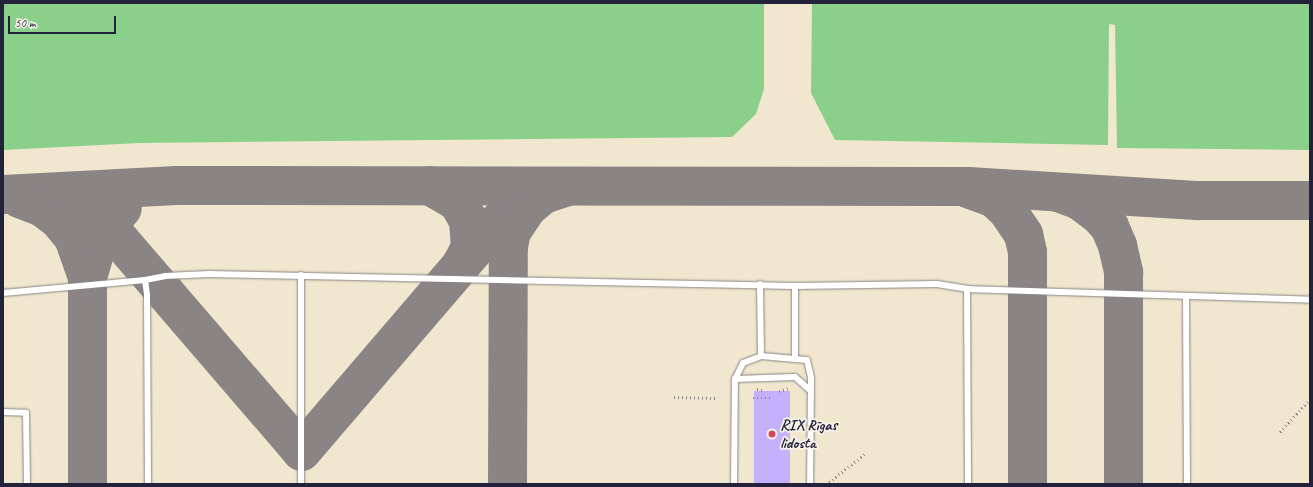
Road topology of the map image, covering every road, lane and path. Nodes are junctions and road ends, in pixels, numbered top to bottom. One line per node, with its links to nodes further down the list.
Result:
1 (301, 275): 2 (lane); 3 (lane); 26 (lane)
2 (145, 280): 6 (lane); 25 (lane)
3 (760, 284): 4 (lane); 9 (lane)
4 (795, 286): 5 (lane); 10 (lane)
5 (967, 289): 7 (lane); 29 (lane)
6 (3, 293)
7 (1186, 298): 8 (lane); 30 (lane)
8 (1310, 300)
9 (761, 356): 10 (lane); 11 (lane)
10 (794, 358): 13 (lane)
11 (736, 379): 13 (lane); 27 (lane)
12 (791, 388): 14 (path)
13 (810, 390): 28 (lane)
14 (779, 391)
15 (674, 397): 16 (path)
16 (716, 398)
17 (753, 398): 18 (path)
18 (771, 398)
19 (1310, 399): 21 (path)
20 (3, 412): 24 (lane)
21 (1280, 432)
22 (865, 454): 23 (path)
23 (829, 482)
24 (27, 484)
25 (148, 484)
26 (301, 484)
27 (734, 484)
28 (810, 484)
29 (968, 484)
30 (1187, 484)

